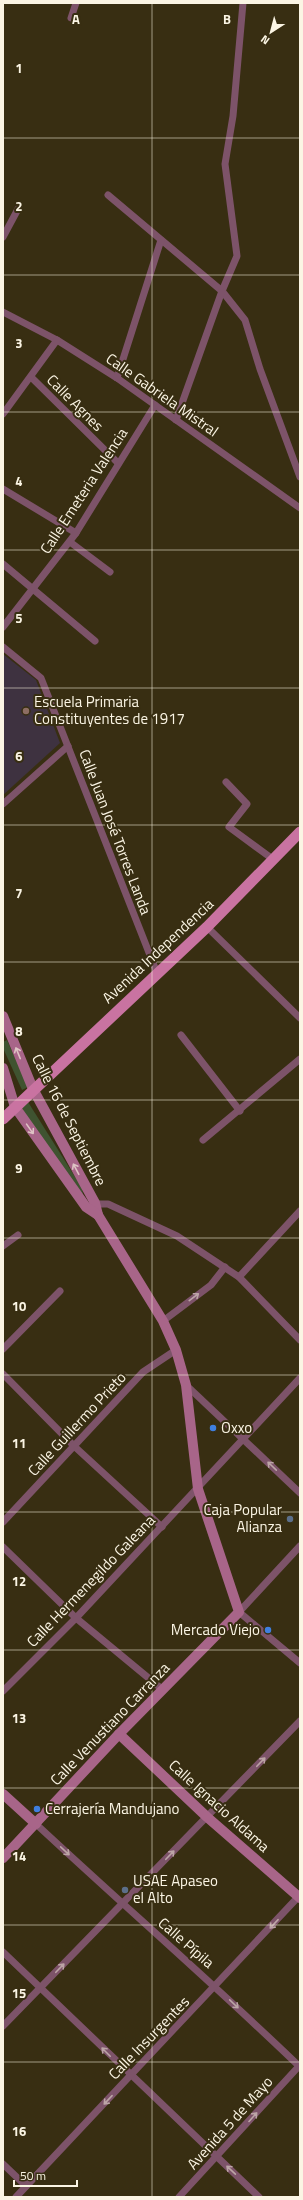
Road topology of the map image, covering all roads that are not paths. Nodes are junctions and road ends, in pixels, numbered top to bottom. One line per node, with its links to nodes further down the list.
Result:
1 (76, 3): 3 (street)
2 (243, 3): 8 (street)
3 (71, 18)
4 (108, 195): 7 (street)
5 (18, 209): 6 (street)
6 (3, 237)
7 (161, 240): 8 (street); 12 (street)
8 (222, 291): 15 (street); 17 (street)
9 (3, 312): 10 (street, Calle Gabriela Mistral)
10 (57, 340): 11 (street); 12 (street, Calle Gabriela Mistral)
11 (31, 378): 14 (street); 16 (street, Calle Agnes)
12 (117, 378): 13 (street, Calle Gabriela Mistral)
13 (155, 405): 15 (street, Calle Gabriela Mistral); 16 (street, Calle Emeteria Valencia)
14 (3, 414)
15 (176, 420): 19 (street, Calle Gabriela Mistral)
16 (118, 463): 20 (street, Calle Emeteria Valencia)
17 (300, 477)
18 (3, 489): 20 (street)
19 (300, 508)
20 (76, 533): 21 (street, Calle Emeteria Valencia)
21 (70, 542): 23 (street); 24 (street, Calle Emeteria Valencia)
22 (3, 564): 24 (street)
23 (110, 572)
24 (33, 589): 25 (street, Calle Emeteria Valencia); 26 (street)
25 (3, 627)
26 (95, 641)
27 (3, 647): 28 (street, Calle Juan José Torres Landa)
28 (68, 746): 30 (street); 34 (street, Calle Juan José Torres Landa)
29 (226, 782): 32 (street)
30 (3, 804)
31 (300, 832): 32 (main road, Avenida Independencia)
32 (274, 860): 33 (main road, Avenida Independencia)
33 (207, 927): 34 (main road, Avenida Independencia); 36 (street)
34 (157, 973): 41 (main road, Avenida Independencia)
35 (3, 1016): 37 (street, Calle 16 de Septiembre)
36 (300, 1018)
37 (7, 1034): 41 (street, Calle 16 de Septiembre, one-way to 37)
38 (180, 1035): 43 (street)
39 (300, 1059): 43 (street)
40 (3, 1068): 42 (street, Calle 16 de Septiembre)
41 (33, 1089): 42 (main road, Avenida Independencia); 46 (street, Calle 16 de Septiembre, one-way to 41)
42 (15, 1107): 44 (main road, Avenida Independencia); 46 (street, Calle 16 de Septiembre, one-way to 46)
43 (240, 1110): 45 (street)
44 (3, 1119)
45 (203, 1140)
46 (90, 1205): 50 (street); 53 (street, Calle 16 de Septiembre)
47 (300, 1211): 51 (street)
48 (18, 1235): 49 (street)
49 (3, 1246)
50 (225, 1267): 51 (street); 53 (street, one-way to 50)
51 (239, 1277): 54 (street)
52 (60, 1291): 55 (street)
53 (163, 1321): 56 (street, Calle 16 de Septiembre)
54 (300, 1340)
55 (3, 1349)
56 (176, 1350): 59 (street, Calle 16 de Septiembre); 61 (street, Calle Guillermo Prieto)
57 (3, 1374): 61 (street)
58 (300, 1378): 60 (street, Calle Hermenegildo Galeana)
59 (186, 1385): 60 (street); 62 (street, Calle 16 de Septiembre)
60 (243, 1438): 62 (street, Calle Hermenegildo Galeana); 63 (street, one-way to 60)
61 (74, 1446): 64 (street, Calle Guillermo Prieto); 65 (street)
62 (198, 1489): 65 (street, Calle Hermenegildo Galeana); 68 (street, Calle 16 de Septiembre)
63 (300, 1493)
64 (3, 1522)
65 (162, 1527): 69 (street, Calle Hermenegildo Galeana)
66 (300, 1546): 68 (street)
67 (3, 1547): 69 (street)
68 (239, 1612): 70 (street); 71 (street, Calle Venustiano Carranza)
69 (76, 1618): 71 (street); 72 (street, Calle Hermenegildo Galeana)
70 (300, 1663)
71 (164, 1690): 74 (street, Calle Venustiano Carranza)
72 (3, 1691)
73 (300, 1721): 76 (street, one-way to 73)
74 (119, 1734): 76 (street, Calle Ignacio Aldama); 77 (street, Calle Venustiano Carranza)
75 (3, 1794): 77 (street)
76 (207, 1817): 79 (street, Calle Ignacio Aldama); 80 (street, one-way to 76)
77 (36, 1824): 78 (street, Calle Venustiano Carranza); 80 (street, Calle Pípila, one-way to 80)
78 (3, 1858)
79 (300, 1896): 82 (street, Calle Insurgentes, one-way to 82)
80 (122, 1904): 82 (street, Calle Pípila); 83 (street, one-way to 80)
81 (3, 1952): 83 (street)
82 (216, 1987): 85 (street, Calle Pípila, one-way to 85); 86 (street, Calle Insurgentes)
83 (41, 1988): 84 (street); 86 (street, one-way to 83)
84 (3, 2026)
85 (300, 2066): 87 (street, Avenida 5 de Mayo, one-way to 85)
86 (130, 2076): 87 (street); 89 (street, Calle Insurgentes, one-way to 89)
87 (217, 2158): 91 (street, Avenida 5 de Mayo); 92 (street, one-way to 87)
88 (3, 2164): 89 (street)
89 (26, 2186): 90 (street, Calle Insurgentes)
90 (16, 2197)
91 (179, 2197)
92 (259, 2197)

